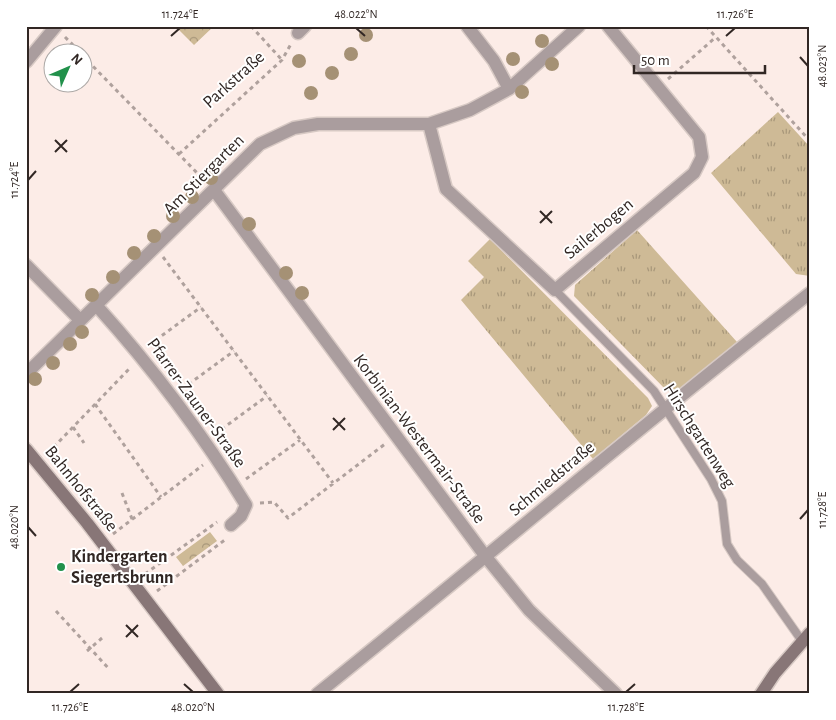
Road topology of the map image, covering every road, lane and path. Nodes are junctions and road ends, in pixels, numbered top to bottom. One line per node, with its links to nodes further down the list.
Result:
1 (251, 26): 10 (path)
2 (467, 26): 14 (street)
3 (579, 26): 14 (street, Am Stiergarten)
4 (608, 26): 13 (street, Sailerbogen)
5 (706, 26): 8 (path)
6 (56, 27): 9 (path); 11 (street)
7 (301, 30): 10 (path, Parkstraße)
8 (716, 37): 13 (path); 16 (path)
9 (70, 42)
10 (282, 60): 17 (path, Parkstraße)
11 (26, 62)
12 (92, 65): 17 (path)
13 (658, 88): 21 (street, Sailerbogen)
14 (509, 89): 15 (street, Am Stiergarten)
15 (429, 124): 18 (street, Am Stiergarten); 21 (street)
16 (810, 141)
17 (179, 154): 18 (path)
18 (214, 190): 19 (street, Am Stiergarten); 35 (street, Korbinian-Westermair-Straße)
19 (156, 247): 23 (street, Am Stiergarten); 24 (path)
20 (26, 265): 25 (street)
21 (555, 290): 33 (lane, Hirschgartenweg)
22 (810, 293): 33 (street, Schmiedstraße)
23 (96, 305): 25 (street, Am Stiergarten); 27 (street, Pfarrer-Zauner-Straße)
24 (201, 307): 26 (path); 27 (path)
25 (80, 320): 29 (street, Am Stiergarten)
26 (234, 351): 30 (path); 31 (path)
27 (138, 352): 30 (street, Pfarrer-Zauner-Straße)
28 (131, 367): 32 (path)
29 (26, 374)
30 (172, 396): 37 (street, Pfarrer-Zauner-Straße)
31 (267, 396): 36 (path); 37 (path)
32 (95, 404): 34 (path); 45 (path)
33 (664, 408): 51 (street, Schmiedstraße); 55 (lane, Hirschgartenweg)
34 (73, 427): 38 (path); 41 (path)
35 (395, 436): 42 (path); 51 (street, Korbinian-Westermair-Straße)
36 (300, 440): 42 (path); 43 (path)
37 (205, 441): 40 (street, Pfarrer-Zauner-Straße)
38 (84, 443)
39 (26, 449): 50 (street, Bahnhofstraße)
40 (215, 455): 43 (street, Pfarrer-Zauner-Straße); 45 (path)
41 (53, 459)
42 (333, 483): 46 (path)
43 (236, 487): 46 (street, Pfarrer-Zauner-Straße)
44 (122, 493): 47 (path)
45 (161, 497): 47 (path)
46 (246, 504): 49 (street)
47 (132, 519): 50 (path)
48 (215, 523): 52 (path)
49 (231, 525): 53 (path)
50 (102, 542): 52 (street, Bahnhofstraße)
51 (486, 557): 60 (street, Schmiedstraße); 61 (street, Korbinian-Westermair-Straße)
52 (132, 584): 53 (street, Bahnhofstraße)
53 (145, 601): 59 (street, Bahnhofstraße)
54 (56, 612): 57 (path)
55 (806, 637): 62 (street)
56 (102, 638): 57 (path)
57 (89, 650): 58 (path)
58 (110, 670)
59 (218, 694)
60 (317, 694)
61 (616, 694)
62 (761, 694)

